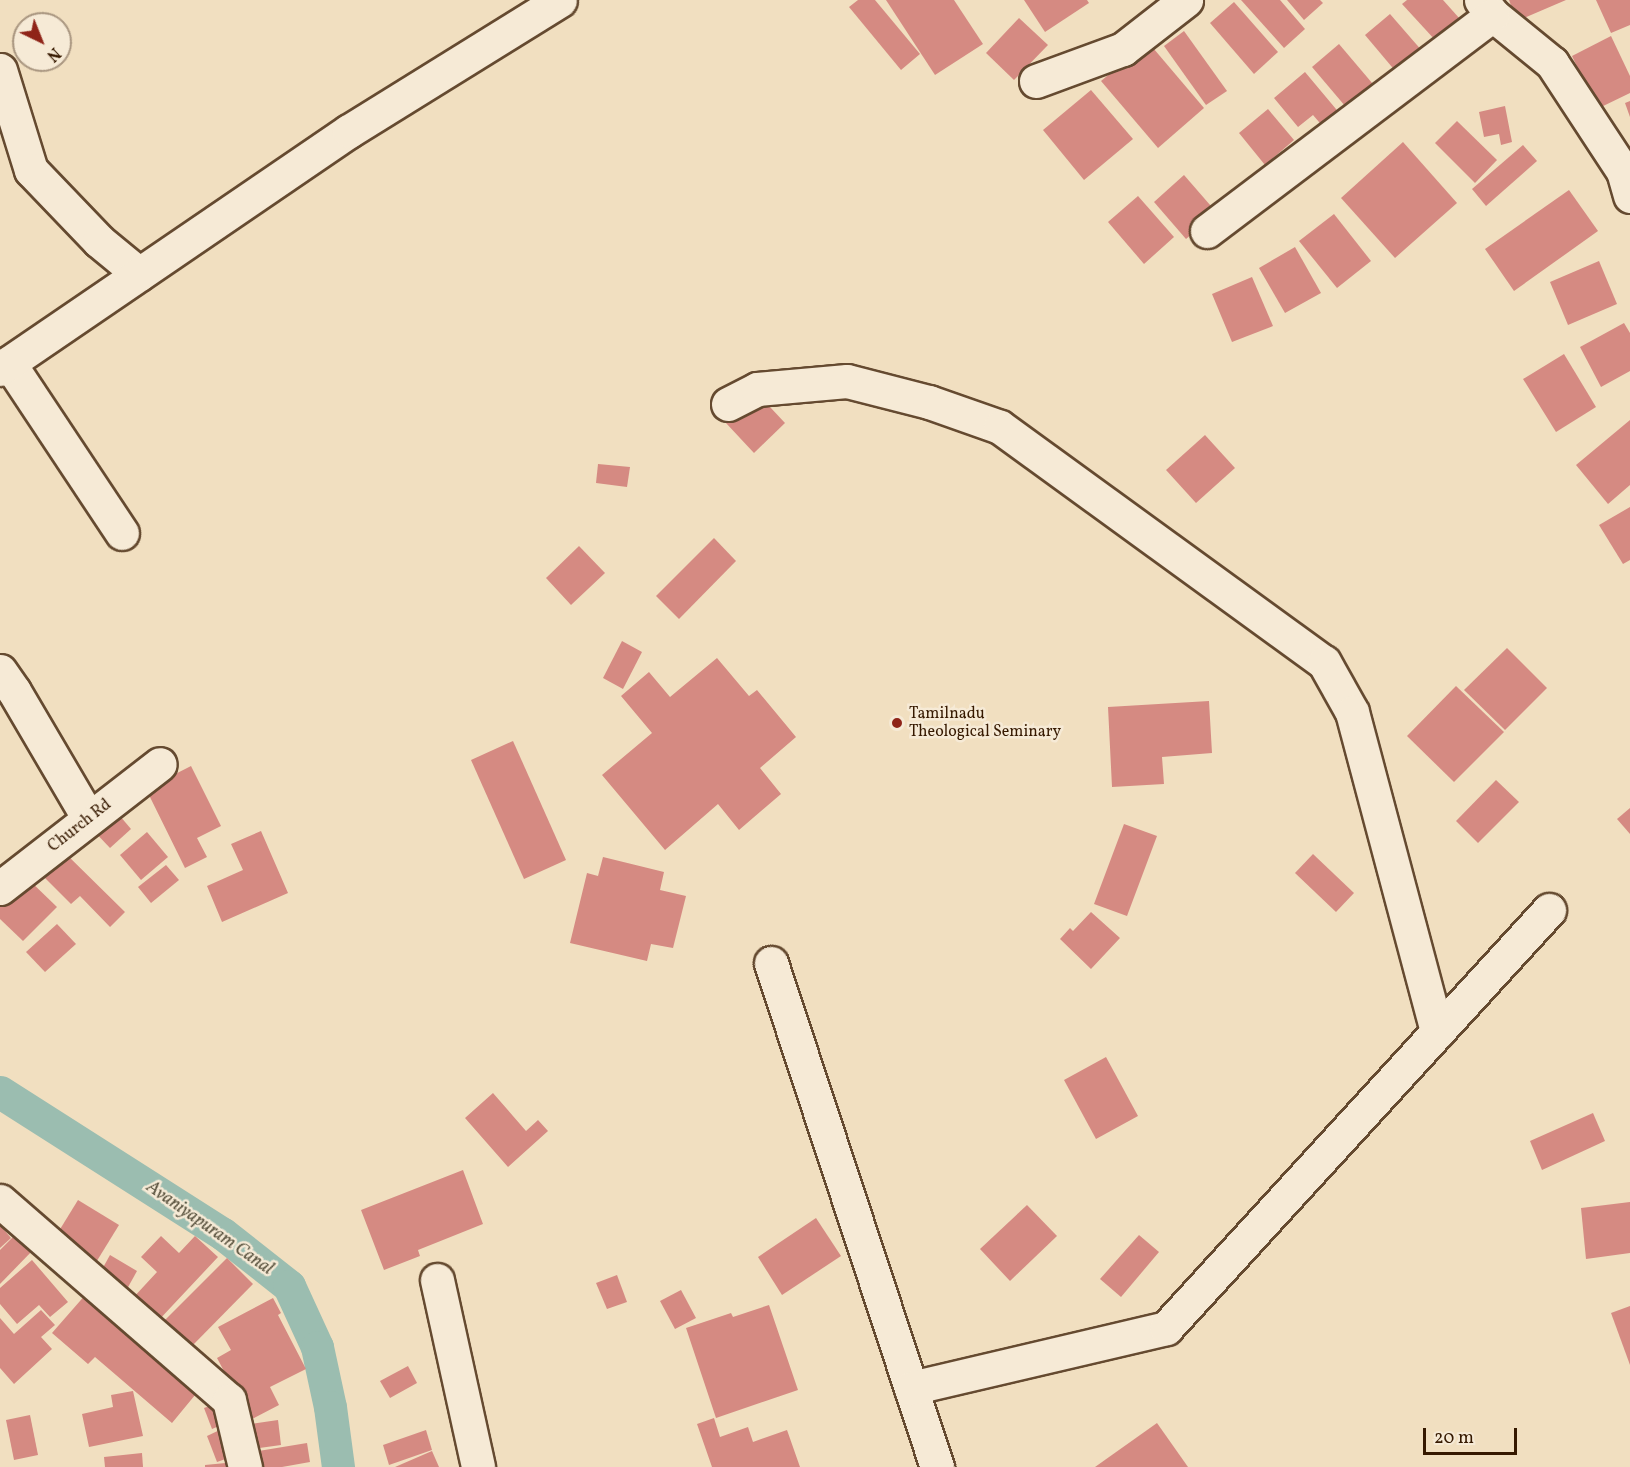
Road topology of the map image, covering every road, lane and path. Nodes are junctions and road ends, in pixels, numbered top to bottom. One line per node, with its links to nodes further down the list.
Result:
1 (560, 0): 8 (street)
2 (1186, 0): 4 (street)
3 (1487, 8): 6 (street); 7 (street)
4 (1036, 81)
5 (4, 91): 8 (street)
6 (1628, 179)
7 (1207, 231)
8 (139, 274): 9 (street)
9 (4, 366): 11 (street)
10 (728, 405): 18 (street)
11 (122, 533)
12 (0, 671): 14 (street)
13 (160, 764): 14 (street, Church Rd)
14 (89, 819): 15 (street, Church Rd)
15 (0, 888)
16 (1549, 910): 18 (street)
17 (771, 963): 21 (street)
18 (1437, 1032): 21 (street)
19 (0, 1202): 22 (street)
20 (437, 1280): 23 (street)
21 (911, 1388): 24 (street)
22 (245, 1467)
23 (478, 1467)
24 (937, 1467)

